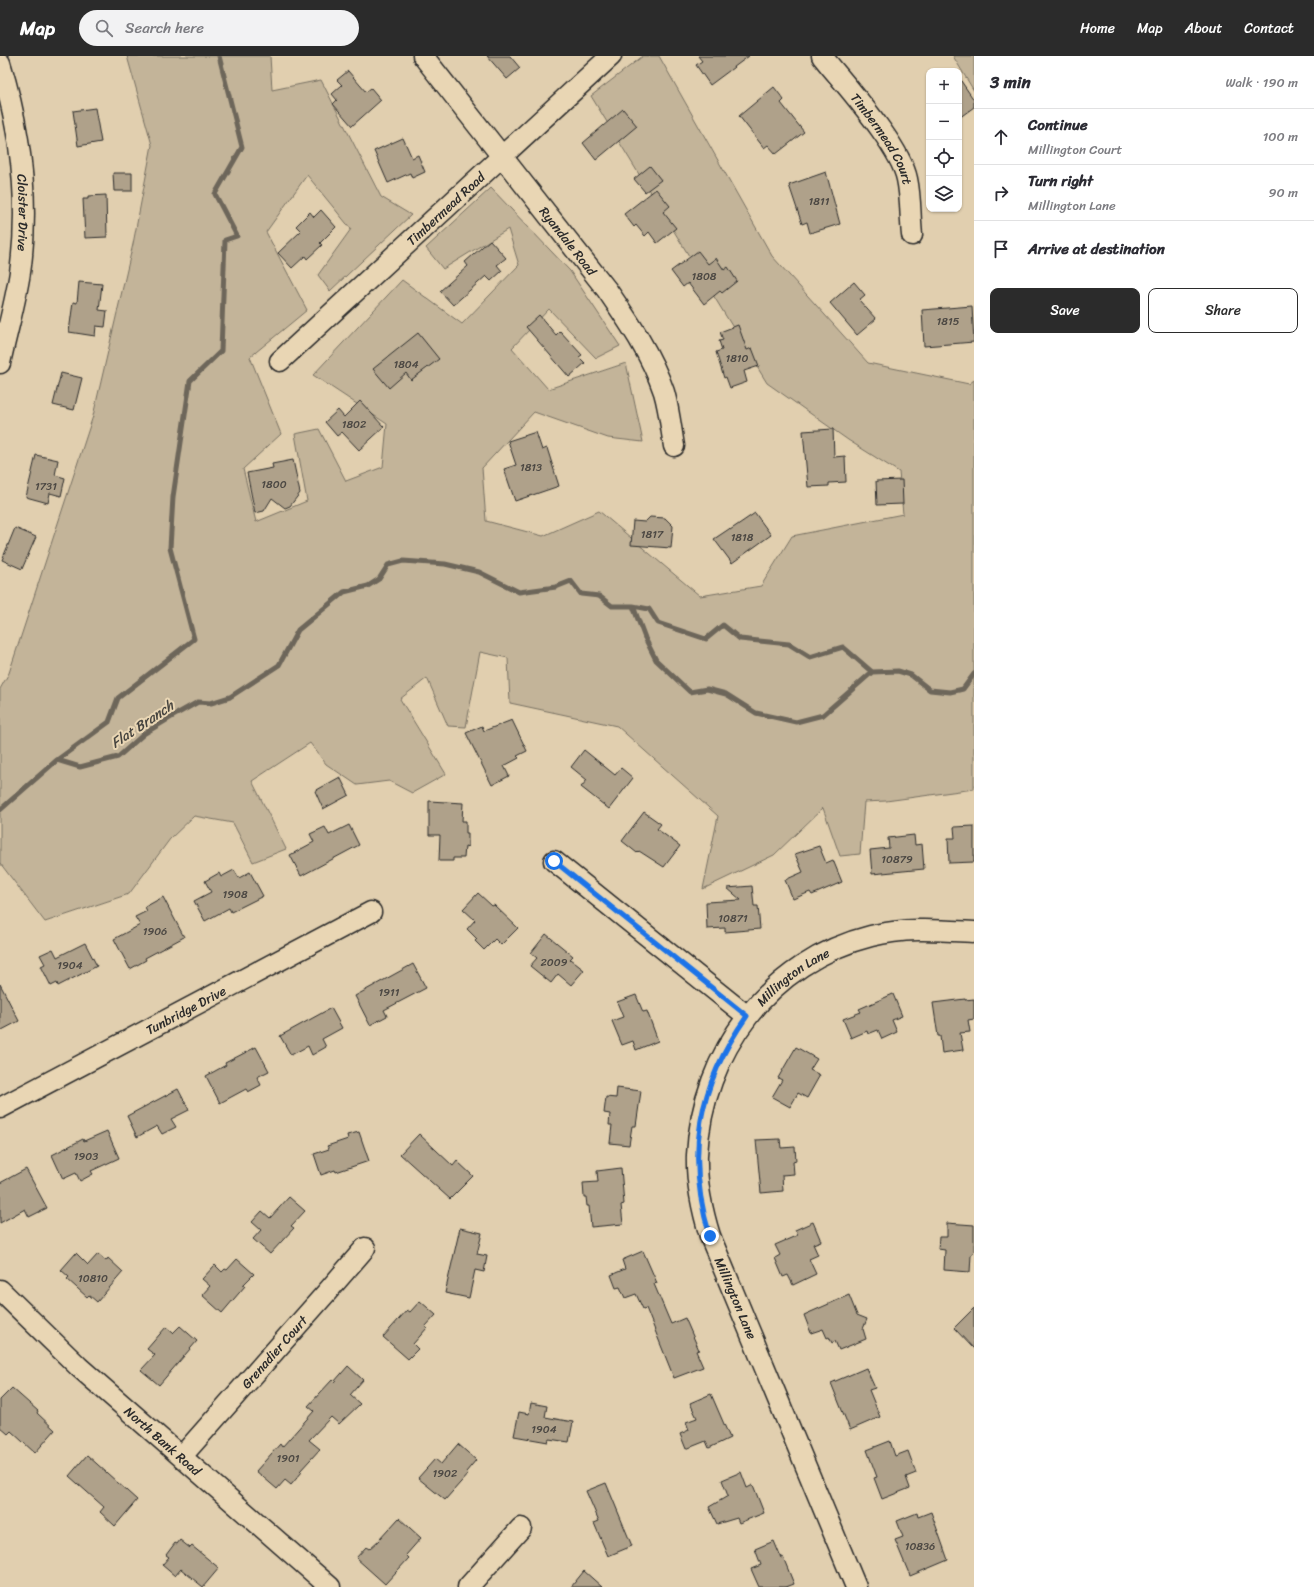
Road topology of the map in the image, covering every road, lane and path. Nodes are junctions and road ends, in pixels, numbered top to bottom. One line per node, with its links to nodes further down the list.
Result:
1 (423, 56): 5 (street, Ryandale Road)
2 (611, 56): 5 (street, Timbermead Road)
3 (822, 56): 6 (street, Timbermead Court)
4 (0, 63): 7 (street, Cloister Drive)
5 (502, 157): 8 (street, Timbermead Road); 10 (street, Ryandale Road)
6 (912, 235)
7 (5, 314): 9 (street, Cloister Drive)
8 (280, 361)
9 (0, 363)
10 (674, 446)
11 (554, 861): 14 (street)
12 (371, 912): 15 (street, Tunbridge Drive)
13 (974, 932): 14 (street, Millington Lane)
14 (747, 1016): 22 (street, Millington Lane)
15 (0, 1108)
16 (364, 1248): 18 (street, Grenadier Court)
17 (0, 1290): 18 (street, North Bank Road)
18 (182, 1456): 20 (street, North Bank Road)
19 (521, 1528): 21 (street)
20 (330, 1587)
21 (468, 1587)
22 (856, 1587)

